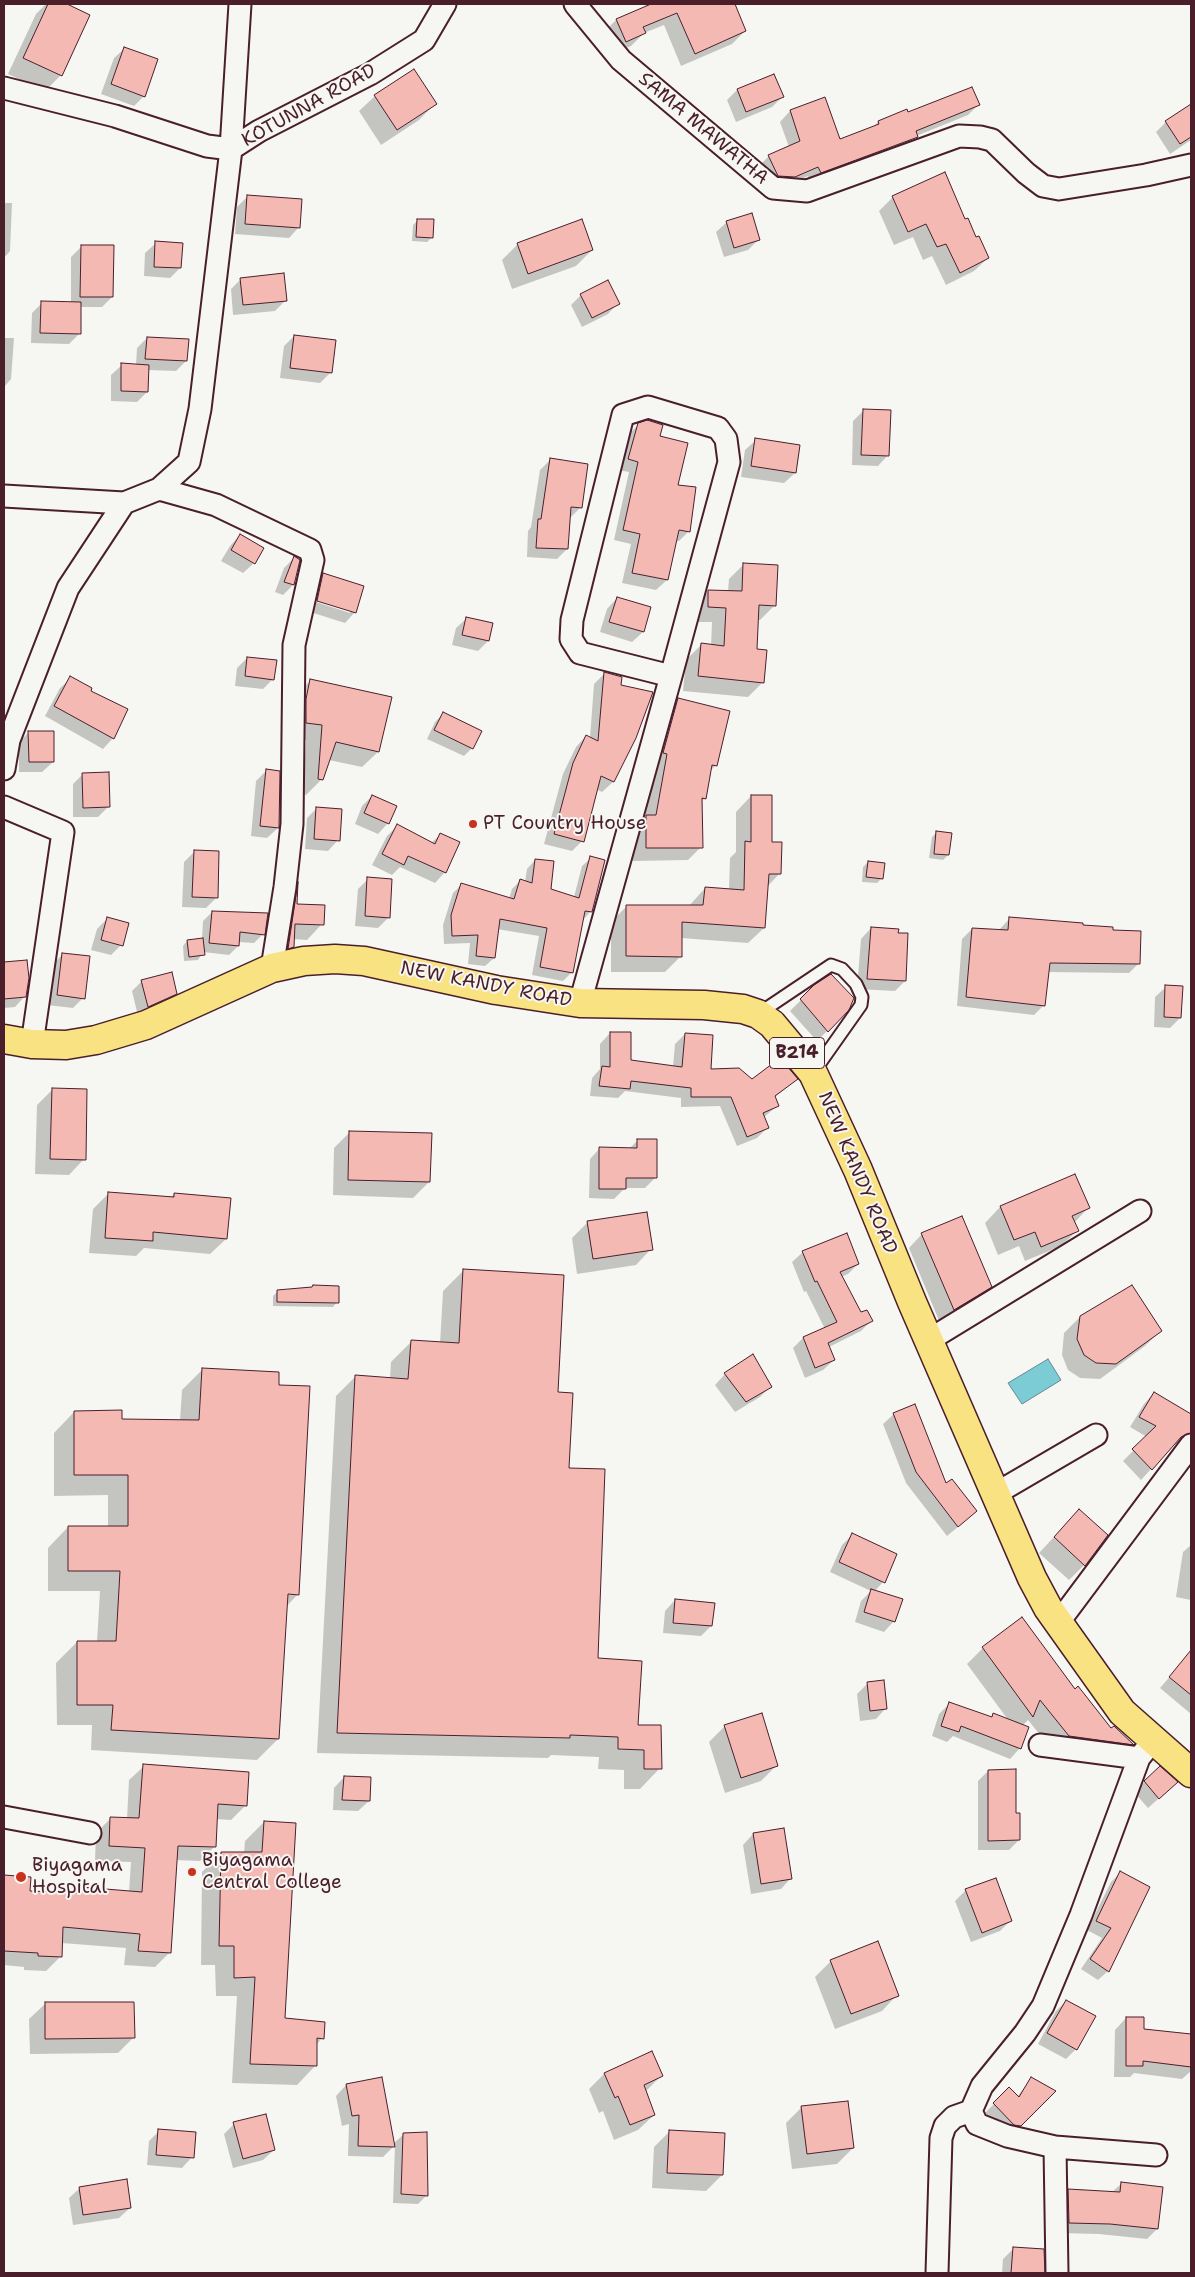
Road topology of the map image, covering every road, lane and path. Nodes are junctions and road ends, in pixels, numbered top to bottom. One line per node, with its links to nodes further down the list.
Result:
1 (240, 4): 5 (street)
2 (445, 4): 5 (street, KOTUNNA ROAD)
3 (575, 4): 6 (street, SAMA MAWATHA)
4 (4, 88): 5 (street, KOTUNNA ROAD)
5 (232, 149): 7 (street)
6 (1191, 165)
7 (158, 489): 9 (street); 13 (street)
8 (4, 496): 9 (street)
9 (124, 503): 11 (street)
10 (671, 676): 10 (street); 16 (street)
11 (4, 768)
12 (4, 807): 21 (street)
13 (272, 968): 16 (main road, NEW KANDY ROAD / B214); 21 (main road, NEW KANDY ROAD / B214)
14 (793, 990): 15 (lane); 17 (lane); 20 (lane)
15 (806, 994)
16 (580, 1003): 17 (main road, NEW KANDY ROAD / B214)
17 (758, 1014): 22 (main road, NEW KANDY ROAD / B214)
18 (834, 1025): 20 (lane)
19 (4, 1039): 21 (main road, NEW KANDY ROAD / B214)
20 (837, 1040): 22 (lane)
21 (32, 1044)
22 (813, 1073): 24 (main road, NEW KANDY ROAD / B214)
23 (1140, 1212): 24 (street)
24 (929, 1340): 27 (main road, NEW KANDY ROAD / B214)
25 (1096, 1435): 27 (street)
26 (1191, 1445): 28 (street)
27 (995, 1494): 28 (main road, NEW KANDY ROAD / B214)
28 (1058, 1623): 30 (main road, NEW KANDY ROAD / B214)
29 (1040, 1745): 30 (street)
30 (1146, 1750): 31 (main road, NEW KANDY ROAD / B214); 34 (street)
31 (1191, 1773)
32 (4, 1817): 33 (street)
33 (90, 1833)
34 (971, 2111): 35 (street); 37 (street)
35 (1055, 2147): 36 (street); 38 (street)
36 (1156, 2155)
37 (936, 2273)
38 (1057, 2273)

